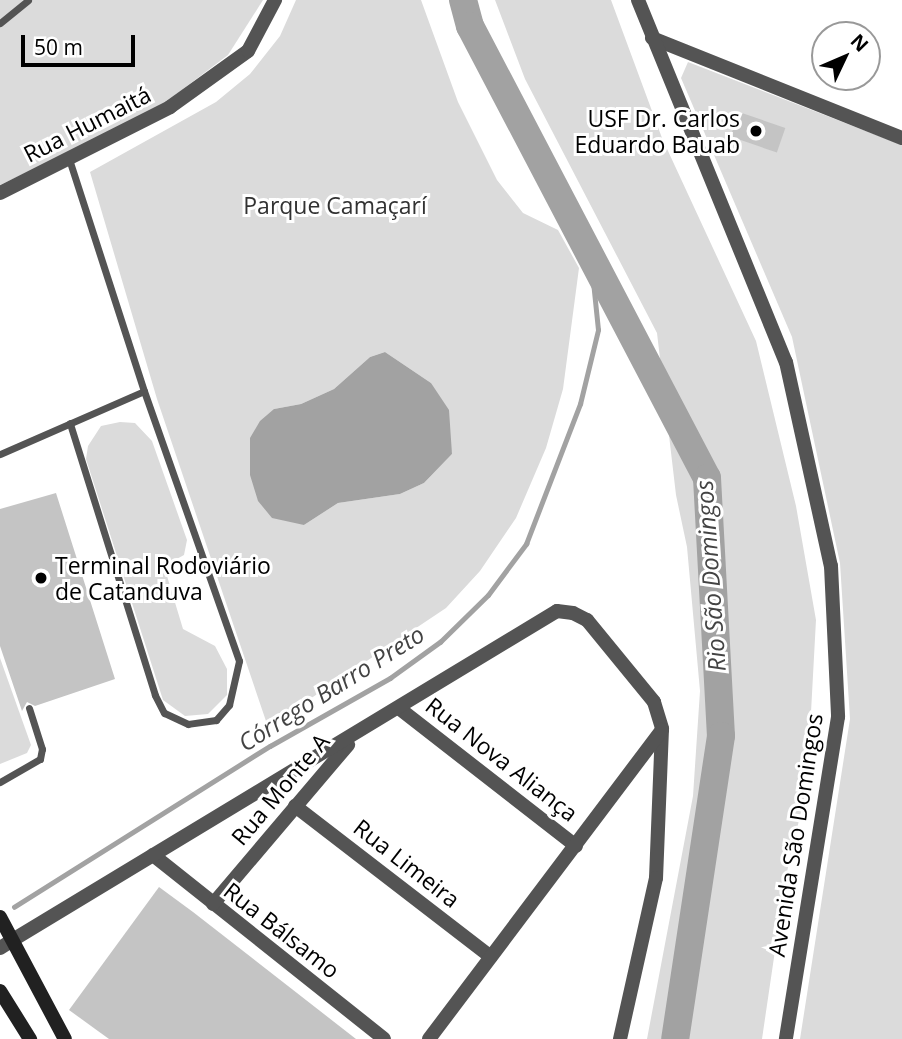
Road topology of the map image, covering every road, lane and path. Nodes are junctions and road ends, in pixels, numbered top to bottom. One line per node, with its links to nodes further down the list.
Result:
1 (28, 0): 4 (lane)
2 (275, 0): 7 (street, Rua Humaitá)
3 (638, 0): 5 (street, Avenida São Domingos)
4 (0, 23)
5 (652, 38): 6 (street); 30 (street, Avenida São Domingos)
6 (902, 138)
7 (69, 159): 8 (street, Rua Humaitá); 9 (lane)
8 (0, 193)
9 (144, 391): 10 (lane); 10 (lane)
10 (70, 423): 11 (lane)
11 (0, 454)
12 (29, 708): 16 (lane)
13 (400, 709): 14 (street); 15 (street); 18 (street, Rua Nova Aliança)
14 (662, 729): 18 (street); 29 (street)
15 (355, 735): 17 (street, Rua Monte A); 19 (street)
16 (0, 782)
17 (295, 806): 20 (street, Rua Monte A); 23 (street, Rua Limeira)
18 (576, 846): 23 (street)
19 (153, 855): 20 (street, Rua Bálsamo); 22 (street)
20 (213, 904): 27 (street, Rua Bálsamo)
21 (0, 917): 22 (main road)
22 (6, 944): 26 (main road)
23 (491, 957): 28 (street)
24 (0, 991): 25 (main road)
25 (30, 1039)
26 (65, 1039)
27 (384, 1039)
28 (429, 1039)
29 (620, 1039)
30 (786, 1039)

